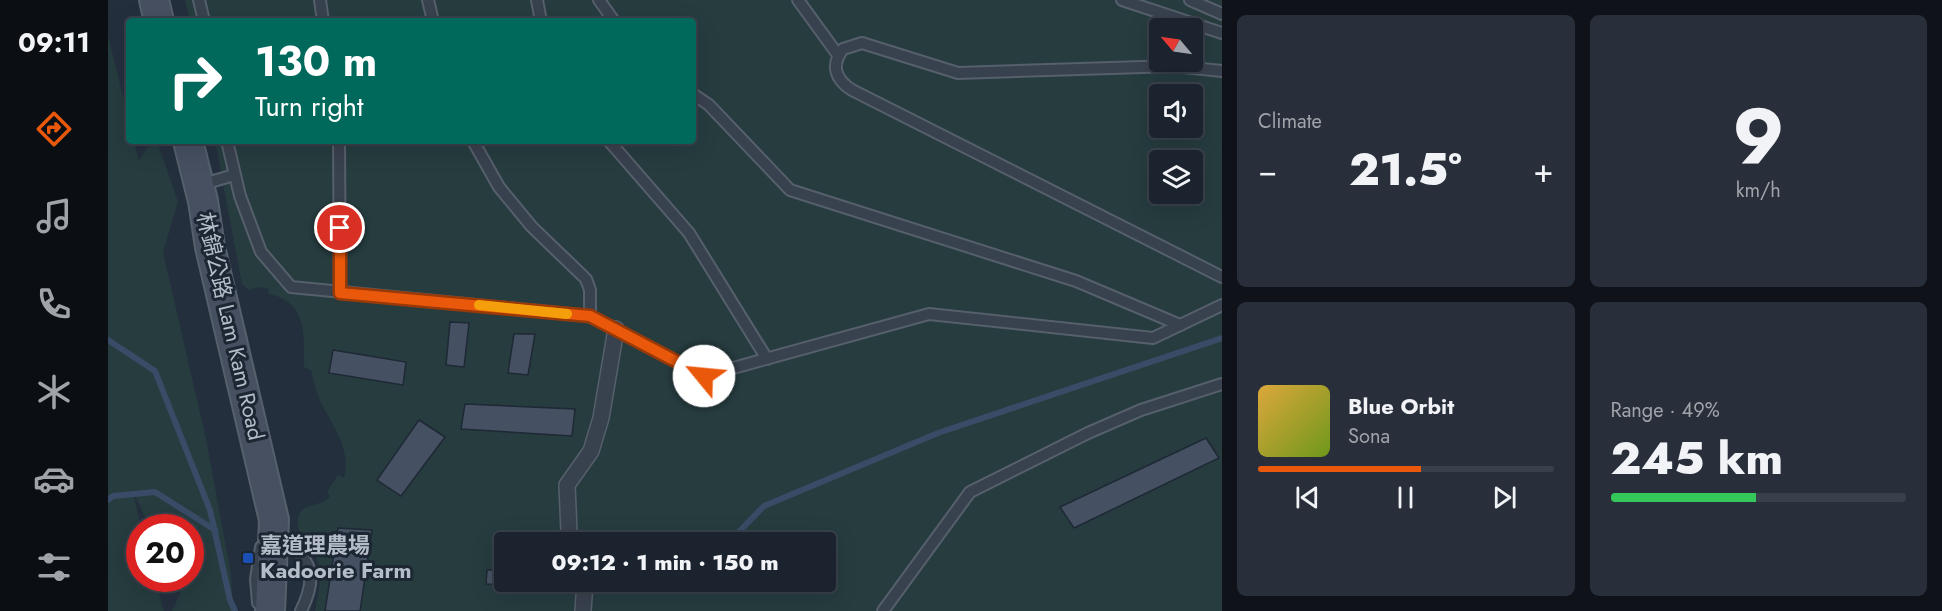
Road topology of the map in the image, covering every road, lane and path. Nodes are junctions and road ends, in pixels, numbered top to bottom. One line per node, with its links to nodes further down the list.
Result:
1 (154, 0): 11 (main road)
2 (199, 0): 12 (lane)
3 (320, 0): 13 (lane)
4 (428, 0): 14 (lane)
5 (537, 0): 15 (lane)
6 (599, 0): 16 (lane)
7 (798, 0): 18 (lane)
8 (1122, 0): 17 (lane)
9 (1190, 0): 10 (lane)
10 (1222, 14)
11 (158, 18)
12 (203, 18)
13 (323, 18)
14 (433, 18)
15 (540, 18)
16 (612, 18)
17 (1222, 33)
18 (838, 55): 19 (lane); 28 (lane)
19 (1222, 71)
20 (696, 96): 32 (lane)
21 (189, 144): 27 (main road, 林錦公路 Lam Kam Road)
22 (228, 144): 26 (lane)
23 (339, 144): 29 (lane)
24 (475, 144): 31 (lane)
25 (612, 144): 34 (lane)
26 (234, 175): 27 (lane); 29 (lane)
27 (199, 185): 36 (main road, 林錦公路 Lam Kam Road)
28 (1222, 277)
29 (340, 293): 31 (lane)
30 (1222, 305): 32 (lane)
31 (590, 316): 33 (lane)
32 (1180, 325): 34 (lane)
33 (616, 329): 34 (lane); 37 (street)
34 (766, 359)
35 (1222, 384): 40 (lane)
36 (273, 511): 38 (main road, 林錦公路 Lam Kam Road); 41 (lane); 42 (main road, 林錦公路 Lam Kam Road)
37 (570, 532)
38 (288, 540): 43 (main road, 林錦公路 Lam Kam Road); 44 (lane)
39 (584, 592): 45 (street)
40 (894, 600): 46 (lane); 47 (lane)
41 (263, 611)
42 (270, 611)
43 (288, 611)
44 (301, 611)
45 (583, 611)
46 (883, 611)
47 (897, 611)

